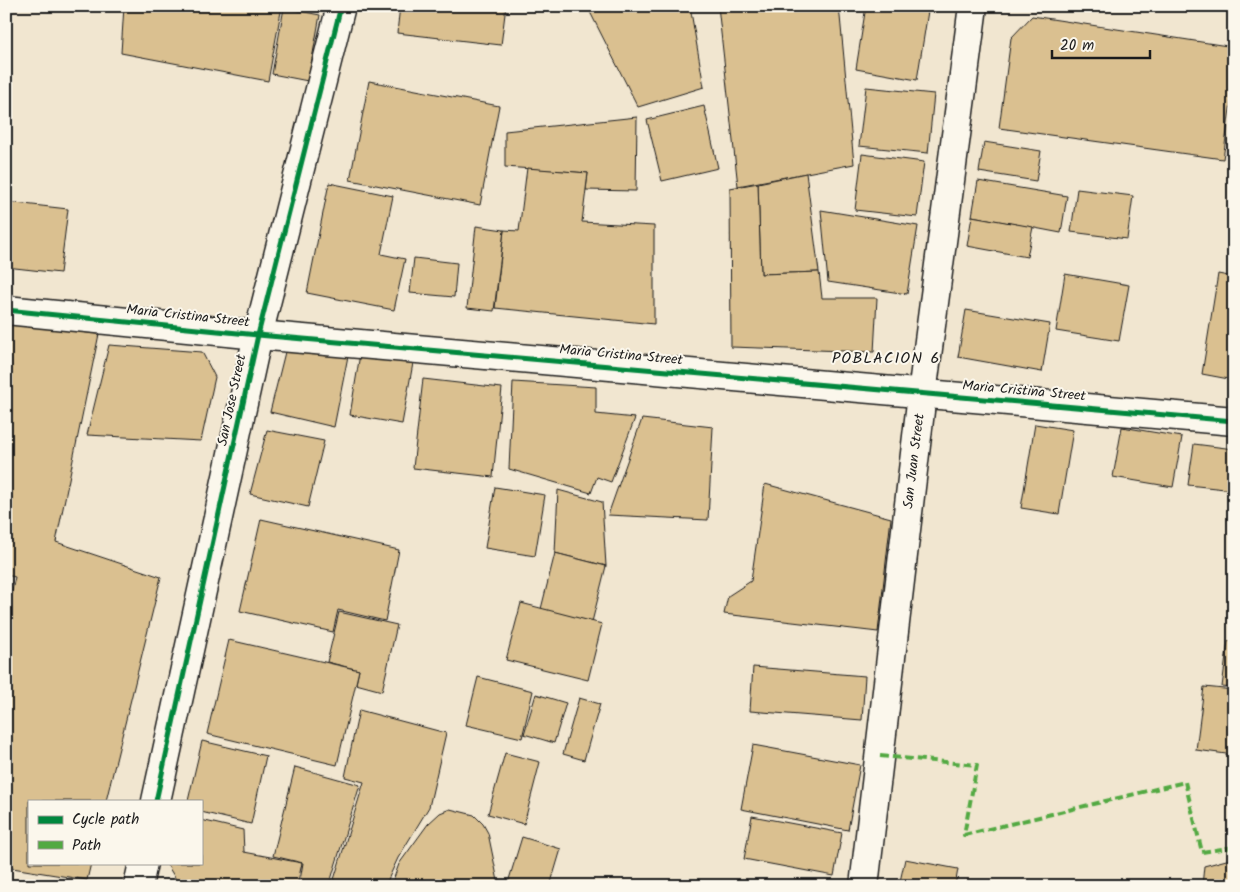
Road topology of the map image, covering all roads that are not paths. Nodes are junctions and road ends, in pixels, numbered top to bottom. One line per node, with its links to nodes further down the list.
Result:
1 (341, 6): 4 (street, San Jose Street)
2 (973, 6): 5 (street, San Juan Street)
3 (6, 310): 4 (street, Maria Cristina Street)
4 (258, 334): 5 (street, Maria Cristina Street); 7 (street, San Jose Street)
5 (922, 394): 6 (street, Maria Cristina Street); 10 (street, San Juan Street)
6 (1234, 421)
7 (156, 800)
8 (143, 864): 9 (street)
9 (138, 886)
10 (864, 886)

